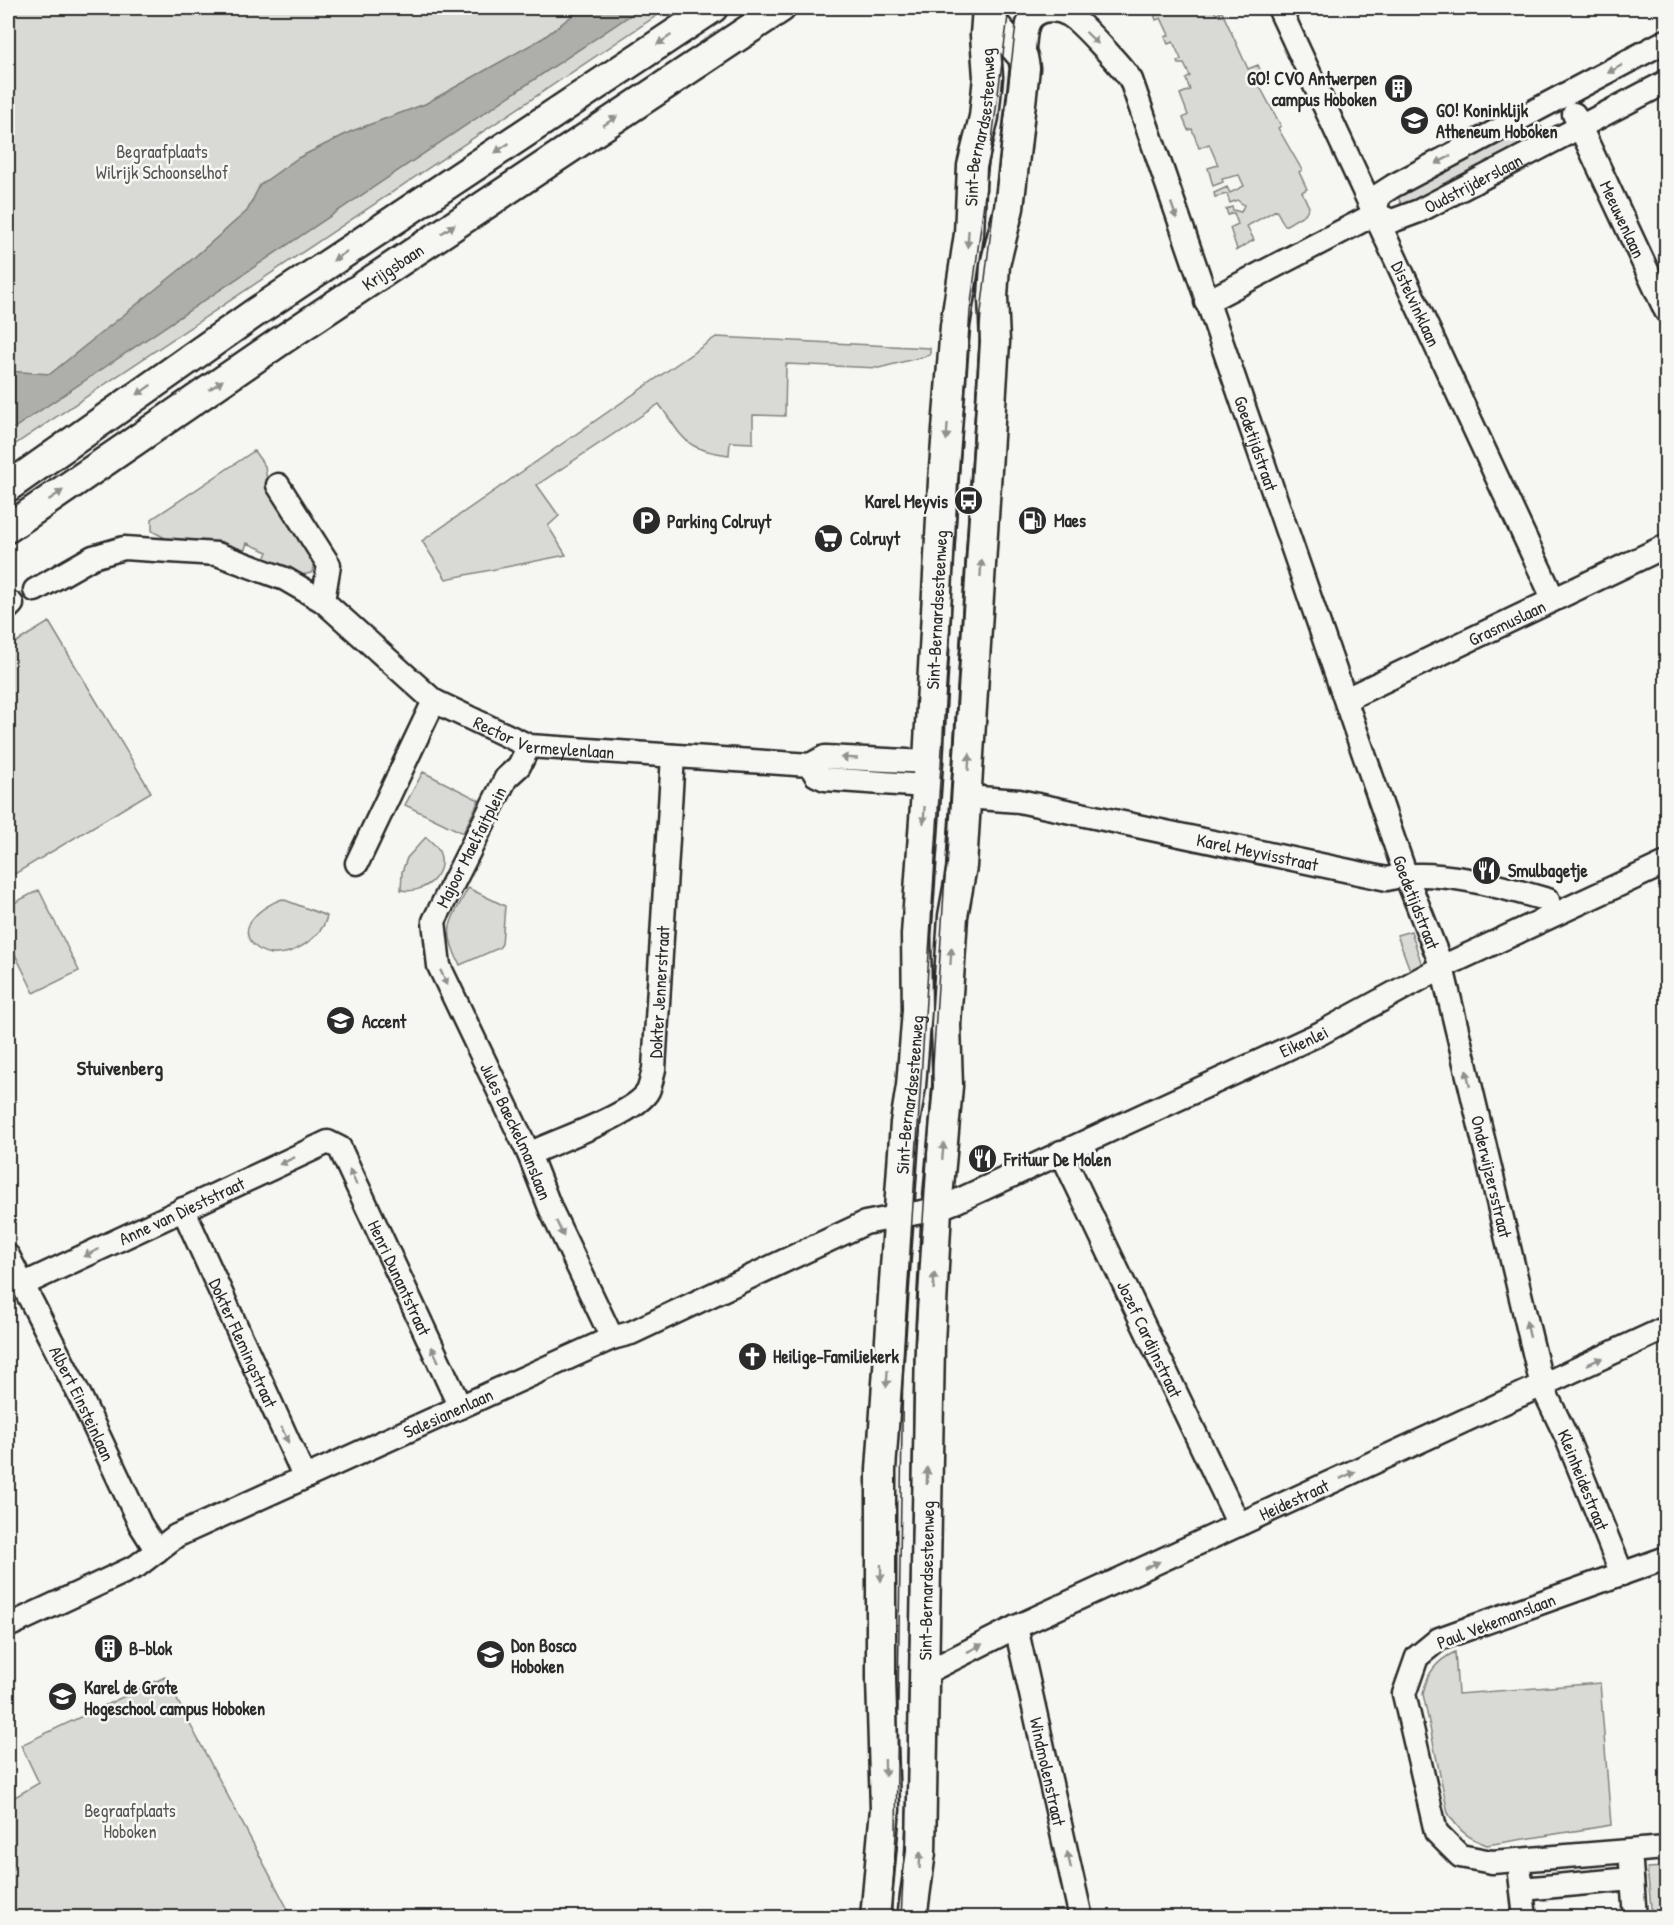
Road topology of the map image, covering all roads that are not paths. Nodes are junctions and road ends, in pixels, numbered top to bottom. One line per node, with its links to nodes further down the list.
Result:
1 (713, 8): 16 (main road, Krijgsbaan, one-way to 16)
2 (781, 8): 17 (main road, Krijgsbaan, one-way to 2)
3 (1279, 8): 12 (street, Distelvinklaan)
4 (987, 9): 6 (main road); 7 (main road, Sint-Bernardsesteenweg)
5 (1666, 41): 10 (street, Oudstrijderslaan, one-way to 10)
6 (1016, 49): 9 (main road, Sint-Bernardsesteenweg); 13 (street, Goedetijdstraat, one-way to 13)
7 (988, 77): 9 (main road); 28 (main road, Sint-Bernardsesteenweg, one-way to 28)
8 (1666, 82): 11 (street, Oudstrijderslaan)
9 (1025, 87): 30 (main road, Sint-Bernardsesteenweg, one-way to 9)
10 (1566, 96): 11 (street, Meeuwenlaan); 12 (street, Oudstrijderslaan, one-way to 12)
11 (1579, 126): 12 (street, Oudstrijderslaan); 14 (street, Meeuwenlaan)
12 (1375, 214): 13 (street); 20 (street, Distelvinklaan)
13 (1206, 302): 22 (street, Goedetijdstraat)
14 (1666, 311)
15 (278, 485): 21 (street)
16 (8, 487)
17 (8, 528)
18 (1666, 546): 20 (street, Grasmuslaan)
19 (35, 590): 21 (street, Rector Vermeylenlaan)
20 (1553, 598): 22 (street, Grasmuslaan)
21 (323, 601): 23 (street, Rector Vermeylenlaan)
22 (1346, 699): 33 (street, Goedetijdstraat)
23 (434, 701): 24 (street, Rector Vermeylenlaan); 32 (street)
24 (529, 746): 25 (street, Rector Vermeylenlaan); 35 (street, Majoor Maelfaitplein)
25 (673, 756): 27 (street, Rector Vermeylenlaan); 39 (street, Dokter Jennerstraat)
26 (880, 760): 27 (street, Rector Vermeylenlaan, one-way to 27); 28 (street, Rector Vermeylenlaan); 29 (street)
27 (810, 765): 29 (street, Rector Vermeylenlaan)
28 (927, 774): 29 (street, Rector Vermeylenlaan); 42 (main road, Sint-Bernardsesteenweg, one-way to 42)
29 (879, 783)
30 (966, 797): 33 (street, Karel Meyvisstraat); 41 (main road, Sint-Bernardsesteenweg, one-way to 30)
31 (1666, 863): 36 (street, Eikenlei)
32 (357, 864)
33 (1405, 873): 34 (street, Karel Meyvisstraat); 36 (street, Goedetijdstraat)
34 (1548, 900)
35 (434, 921): 39 (street, Jules Baeckelmanslaan, one-way to 39)
36 (1442, 968): 38 (street, Eikenlei); 47 (street, Onderwijzersstraat, one-way to 36)
37 (340, 1148): 40 (street, Anne van Dieststraat, one-way to 40); 48 (street, Henri Dunantstraat, one-way to 37)
38 (1061, 1152): 41 (street, Eikenlei); 50 (street, Jozef Cardijnstraat)
39 (529, 1155): 46 (street, Jules Baeckelmanslaan, one-way to 46)
40 (183, 1209): 44 (street, Anne van Dieststraat, one-way to 44); 49 (street, Dokter Flemingstraat, one-way to 49)
41 (937, 1209): 42 (street); 56 (main road, Sint-Bernardsesteenweg, one-way to 41)
42 (898, 1215): 46 (street, Salesianenlaan); 62 (main road, Sint-Bernardsesteenweg, one-way to 62)
43 (8, 1256): 44 (street, Albert Einsteinlaan)
44 (22, 1286): 51 (street, Albert Einsteinlaan)
45 (1666, 1328): 47 (street, Heidestraat, one-way to 45)
46 (612, 1338): 48 (street, Salesianenlaan)
47 (1542, 1386): 50 (street, Heidestraat, one-way to 47); 53 (street, Kleinheidestraat)
48 (460, 1407): 49 (street, Salesianenlaan)
49 (304, 1476): 51 (street, Salesianenlaan)
50 (1239, 1525): 55 (street, Heidestraat, one-way to 50)
51 (157, 1551): 54 (street, Salesianenlaan)
52 (1666, 1558): 53 (street, Paul Vekemanslaan)
53 (1622, 1574): 59 (street, Paul Vekemanslaan)
54 (8, 1626)
55 (1016, 1627): 56 (street, Heidestraat, one-way to 55); 64 (street, Windmolenstraat, one-way to 55)
56 (923, 1674): 63 (main road, Sint-Bernardsesteenweg, one-way to 56)
57 (1666, 1848): 58 (street, Paul Vekemanslaan)
58 (1630, 1850): 59 (street, Paul Vekemanslaan); 60 (street)
59 (1519, 1860): 61 (street)
60 (1632, 1880): 61 (street); 66 (street)
61 (1522, 1888): 65 (street)
62 (875, 1917)
63 (912, 1917)
64 (1082, 1917)
65 (1525, 1917)
66 (1635, 1917)

